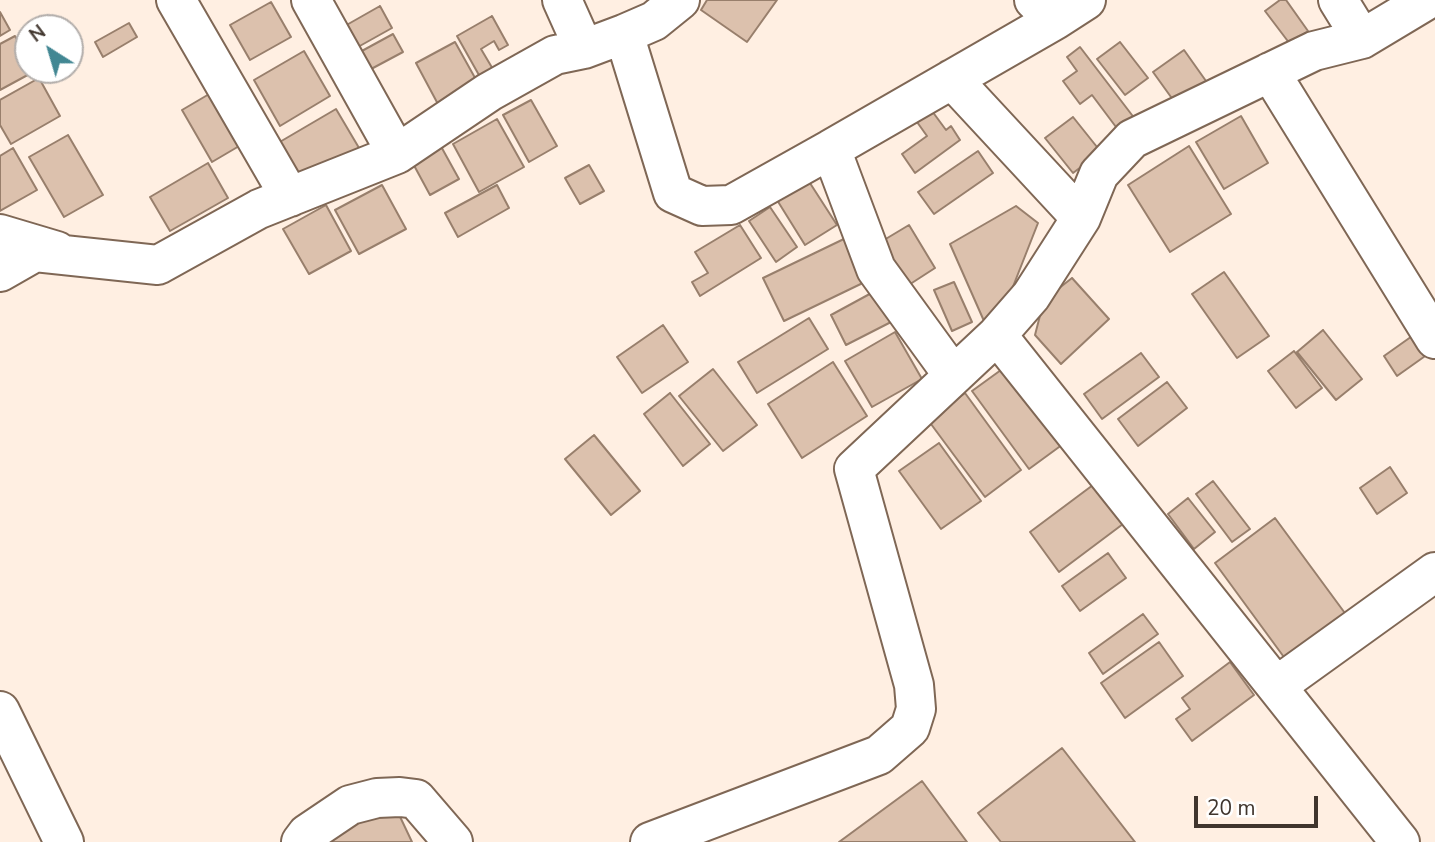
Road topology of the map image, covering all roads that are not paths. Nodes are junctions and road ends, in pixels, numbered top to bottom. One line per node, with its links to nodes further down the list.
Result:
1 (176, 0): 15 (street)
2 (311, 0): 14 (street)
3 (562, 0): 10 (street)
4 (680, 0): 8 (street)
5 (1338, 0): 9 (street)
6 (1427, 0): 9 (street)
7 (1058, 7): 12 (street)
8 (624, 34): 10 (street); 13 (street)
9 (1362, 39): 11 (street)
10 (584, 49): 14 (street)
11 (1270, 72): 16 (street); 21 (street)
12 (952, 79): 13 (street); 16 (street)
13 (831, 149): 22 (street)
14 (397, 154): 15 (street)
15 (290, 197): 18 (street)
16 (1081, 218): 20 (street)
17 (0, 234): 18 (street)
18 (76, 256): 19 (street)
19 (0, 272)
20 (997, 335): 22 (street); 24 (street)
21 (1435, 339)
22 (953, 375): 29 (street)
23 (1435, 572): 24 (street)
24 (1278, 685): 30 (street)
25 (0, 712): 26 (street)
26 (64, 842)
27 (301, 842): 28 (street)
28 (453, 842)
29 (650, 842)
30 (1401, 842)

